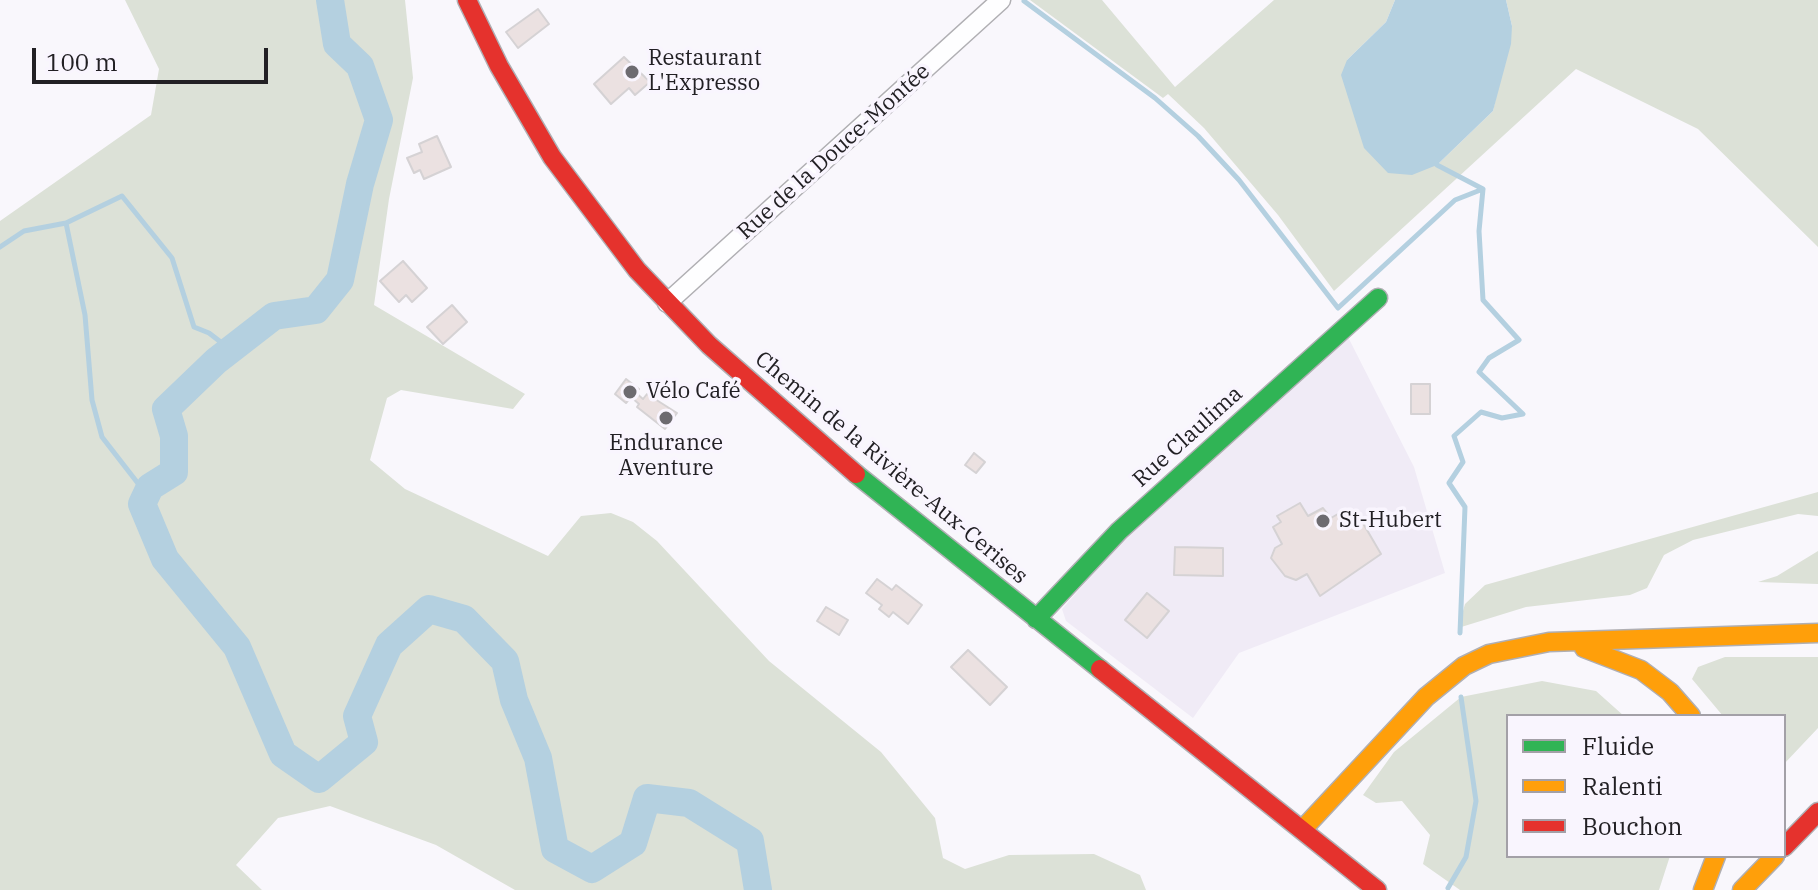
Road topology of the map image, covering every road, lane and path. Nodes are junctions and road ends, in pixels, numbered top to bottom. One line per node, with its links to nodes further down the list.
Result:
1 (467, 0): 4 (main road, Chemin de la Rivière-Aux-Cerises)
2 (1001, 0): 4 (street, Rue de la Douce-Montée)
3 (1378, 298): 5 (main road, Rue Claulima)
4 (667, 303): 5 (main road, Chemin de la Rivière-Aux-Cerises)
5 (1036, 619): 10 (main road, Chemin de la Rivière-Aux-Cerises)
6 (1818, 633): 7 (main road)
7 (1549, 642): 8 (main road); 10 (main road)
8 (1689, 714)
9 (1818, 812): 11 (main road)
10 (1303, 829): 14 (main road, Chemin de la Rivière-Aux-Cerises)
11 (1786, 845)
12 (1715, 858): 15 (main road)
13 (1773, 858): 16 (main road)
14 (1377, 890)
15 (1703, 890)
16 (1742, 890)

